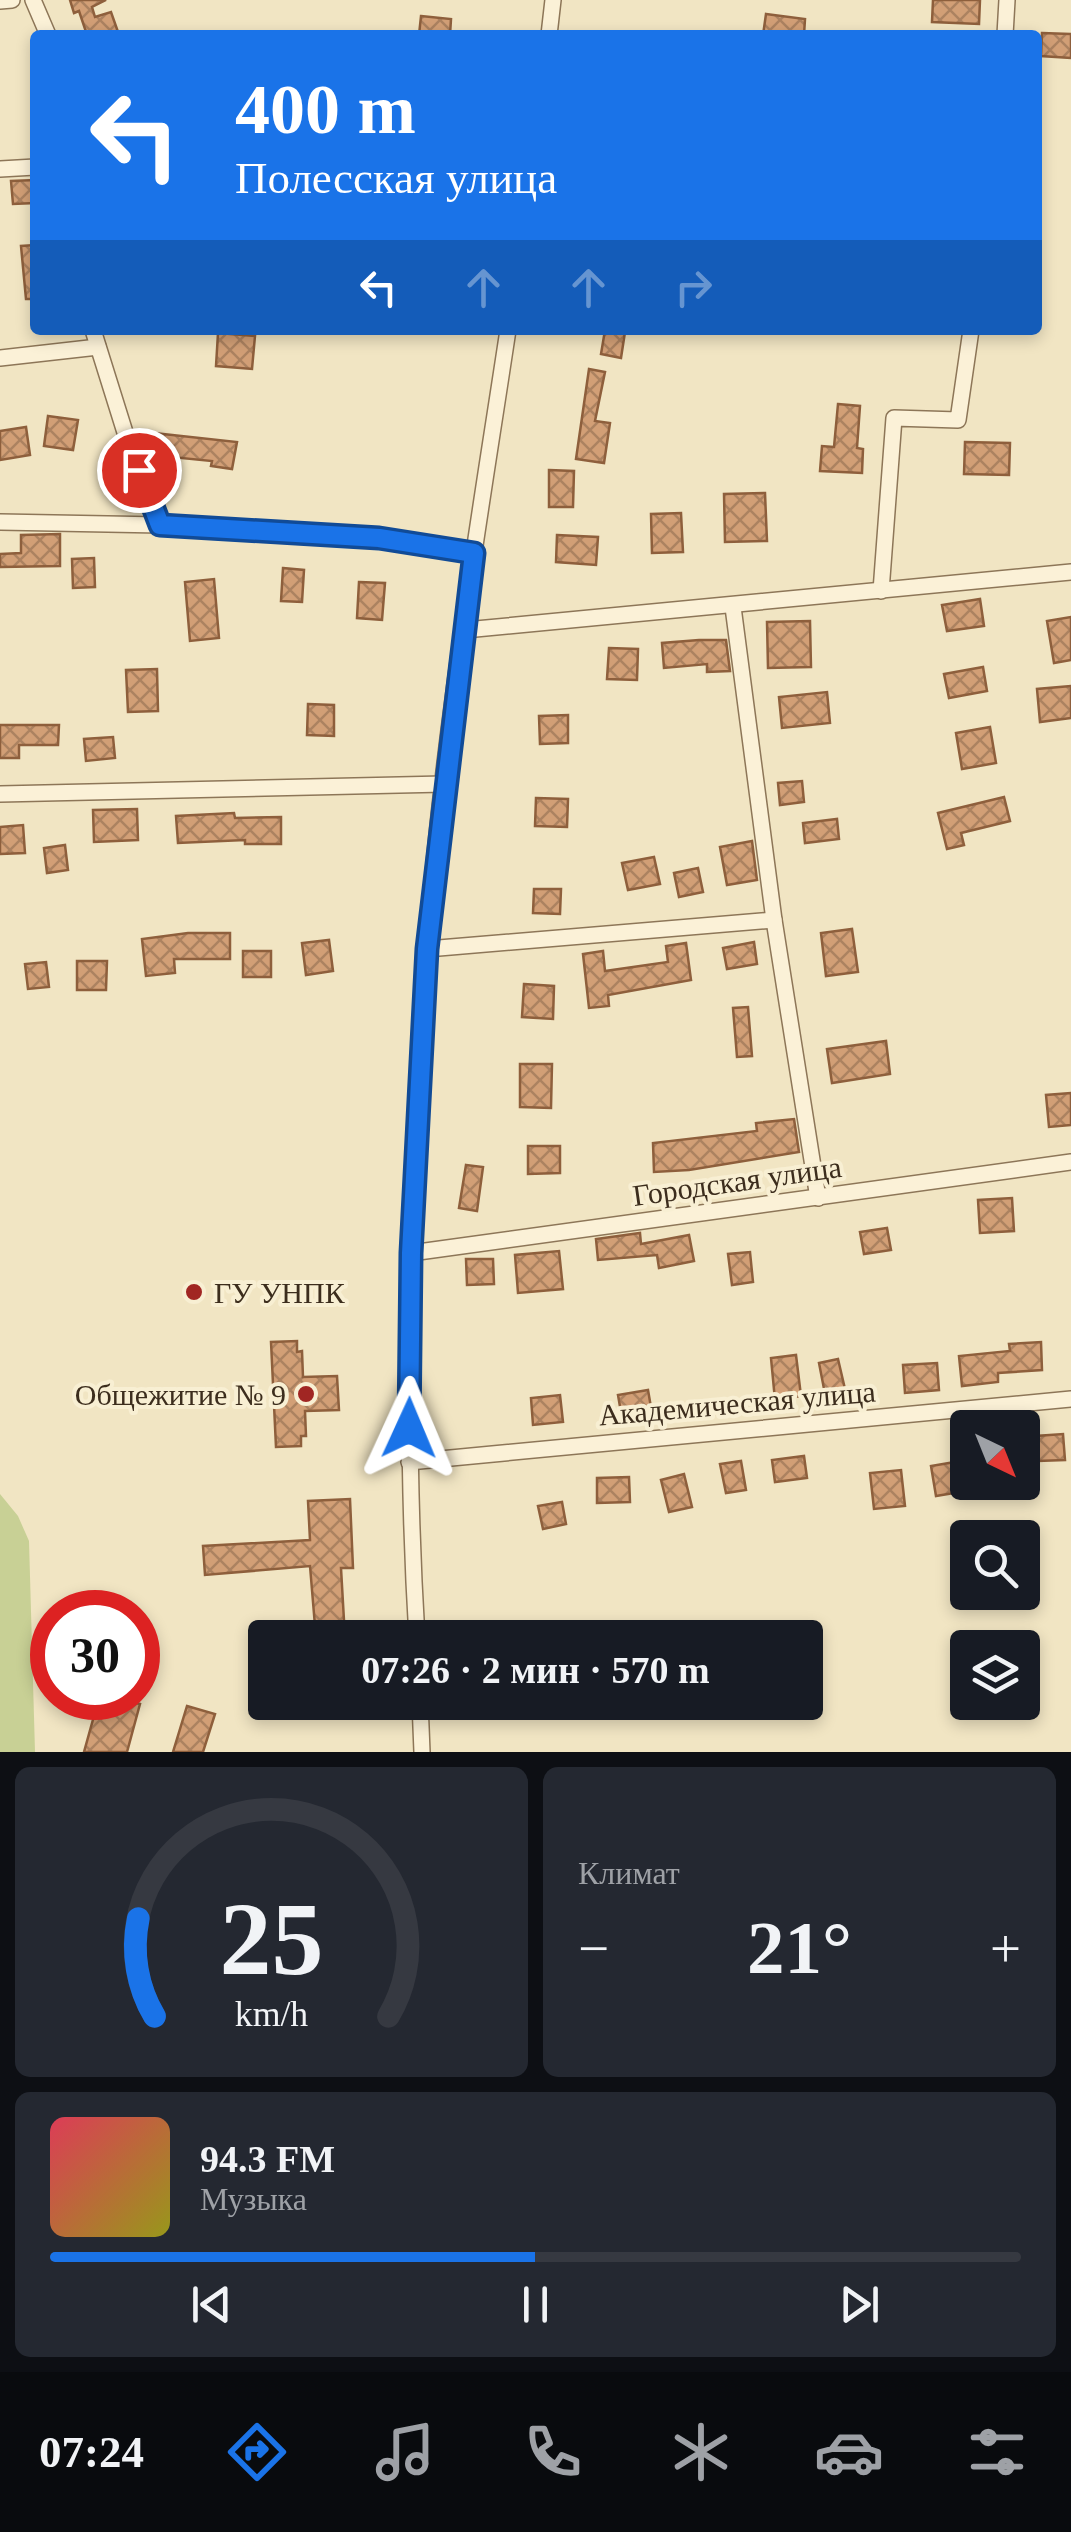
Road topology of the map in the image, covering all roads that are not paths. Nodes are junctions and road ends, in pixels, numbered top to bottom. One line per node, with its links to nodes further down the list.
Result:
1 (0, 0): 2 (street)
2 (12, 0)
3 (33, 0): 6 (street)
4 (553, 0): 7 (street)
5 (1007, 0): 8 (street)
6 (46, 30)
7 (550, 30)
8 (1005, 30)
9 (30, 167): 10 (street)
10 (0, 169)
11 (94, 335): 14 (street)
12 (507, 335): 18 (street)
13 (969, 335): 20 (street)
14 (98, 347): 15 (street); 17 (street)
15 (0, 358)
16 (0, 522): 17 (street)
17 (160, 525): 18 (street)
18 (474, 553): 22 (street)
19 (1071, 572): 20 (street)
20 (881, 590): 21 (street)
21 (733, 607): 22 (street); 25 (street)
22 (465, 630): 23 (street)
23 (444, 784): 24 (street); 26 (street)
24 (0, 794)
25 (774, 920): 26 (street); 28 (street)
26 (427, 949): 29 (street)
27 (1071, 1162): 28 (street, Городская улица)
28 (818, 1198): 29 (street, Городская улица)
29 (411, 1253): 31 (street)
30 (1071, 1399): 31 (street, Академическая улица)
31 (408, 1462): 32 (street)
32 (416, 1620)
33 (421, 1720): 34 (street)
34 (422, 1752)

